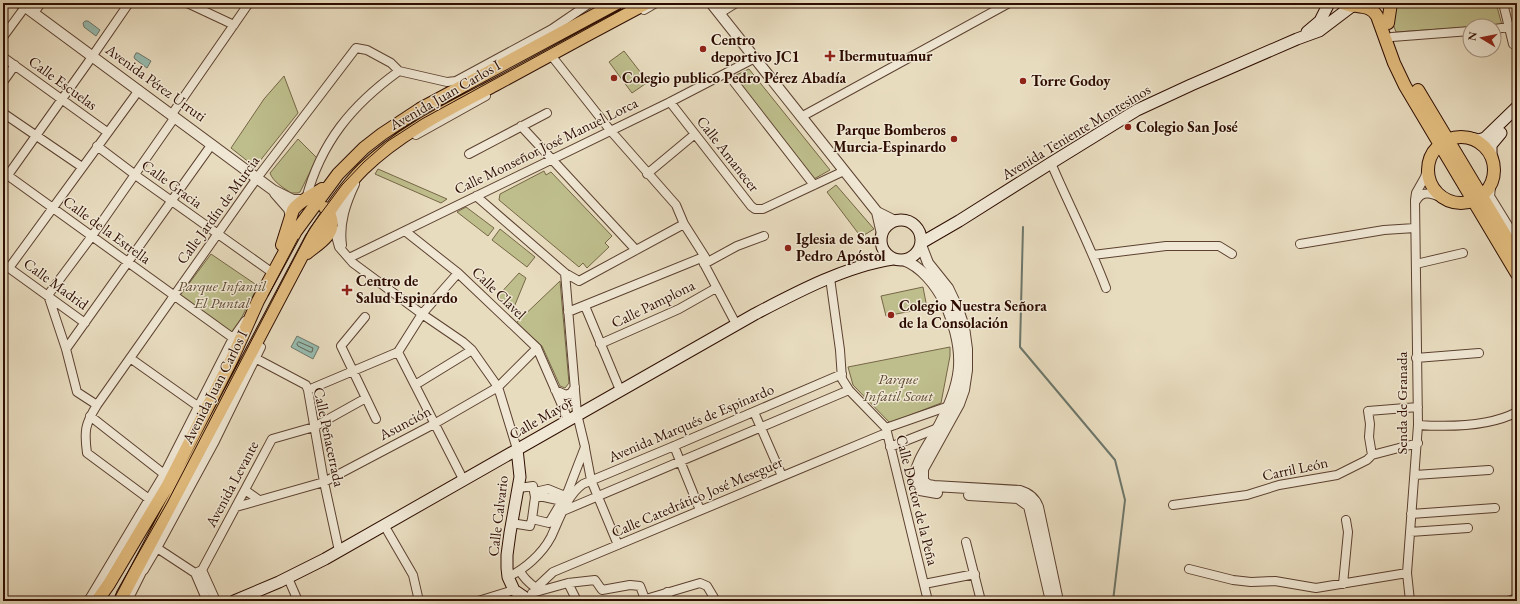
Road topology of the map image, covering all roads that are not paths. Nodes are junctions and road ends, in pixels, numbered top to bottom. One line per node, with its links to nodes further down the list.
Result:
1 (41, 3): 18 (street)
2 (129, 3): 29 (street)
3 (187, 3): 21 (street)
4 (249, 3): 21 (street)
5 (590, 3): 34 (street, Calle Jardín de Murcia)
6 (617, 3): 74 (main road, Avenida Juan Carlos I)
7 (647, 3): 77 (main road, Avenida Juan Carlos I)
8 (656, 3): 32 (street)
9 (711, 3): 19 (street)
10 (736, 3): 19 (street)
11 (1329, 3): 27 (main road, Avenida Teniente Montesinos)
12 (1378, 3): 20 (main road)
13 (1391, 3): 20 (main road)
14 (1504, 3): 22 (street)
15 (1005, 4): 44 (street)
16 (22, 5): 18 (street, Avenida Pérez Urruti); 25 (street)
17 (1354, 5): 27 (main road, Avenida Teniente Montesinos); 52 (main road)
18 (34, 13): 29 (street, Avenida Pérez Urruti)
19 (720, 13): 31 (street)
20 (1388, 24): 26 (main road)
21 (234, 25): 43 (street)
22 (1513, 27): 23 (street); 28 (street)
23 (1502, 28)
24 (1462, 31): 26 (street)
25 (3, 37)
26 (1392, 37): 52 (main road)
27 (1297, 39): 58 (main road, Avenida Teniente Montesinos)
28 (1513, 44)
29 (93, 56): 37 (street, Avenida Pérez Urruti); 38 (street)
30 (3, 57): 33 (street, Calle Escuelas)
31 (755, 58): 35 (street, Calle Monseñor José Manuel Lorca); 44 (street)
32 (554, 59): 47 (street); 67 (street)
33 (15, 66): 36 (street); 38 (street, Calle Escuelas)
34 (399, 71): 65 (street, Calle Jardín de Murcia); 74 (street)
35 (727, 73): 39 (street, Calle Monseñor José Manuel Lorca); 68 (street)
36 (3, 82)
37 (139, 90): 43 (street, Avenida Pérez Urruti); 48 (street)
38 (62, 100): 48 (street, Calle Escuelas); 50 (street)
39 (670, 102): 47 (street, Calle Monseñor José Manuel Lorca); 49 (street, Calle Amanecer)
40 (1517, 107): 51 (main road)
41 (3, 113): 50 (street)
42 (546, 113): 46 (street)
43 (174, 116): 53 (street, Avenida Pérez Urruti); 63 (street)
44 (801, 117): 61 (street)
45 (1517, 117): 56 (main road)
46 (521, 126): 55 (street); 57 (street)
47 (610, 130): 57 (street, Calle Monseñor José Manuel Lorca); 64 (street)
48 (107, 132): 54 (street)
49 (695, 134): 64 (street); 68 (street, Calle Amanecer)
50 (36, 136): 60 (street); 62 (street)
51 (1470, 138): 52 (main road); 56 (main road)
52 (1443, 142): 59 (main road); 72 (main road)
53 (212, 144): 65 (street, Avenida Pérez Urruti); 73 (street)
54 (97, 146): 60 (street); 63 (street, Calle Gracia)
55 (469, 154)
56 (1491, 156): 66 (main road)
57 (551, 160): 70 (street, Calle Monseñor José Manuel Lorca); 97 (street)
58 (1051, 163): 87 (main road, Avenida Teniente Montesinos); 101 (street)
59 (1428, 165): 71 (main road); 75 (street, Senda de Granada)
60 (82, 168): 76 (street)
61 (844, 171): 68 (street); 78 (street)
62 (5, 174): 76 (street, Calle de la Estrella)
63 (134, 174): 73 (street, Calle Gracia); 90 (street)
64 (647, 174): 81 (street)
65 (257, 178): 69 (street, Avenida Pérez Urruti); 88 (street, Calle Jardín de Murcia)
66 (1492, 179): 72 (main road); 93 (street)
67 (355, 184): 82 (street); 98 (street)
68 (814, 185)
69 (273, 190): 74 (street); 79 (street)
70 (476, 196): 85 (street, Calle Monseñor José Manuel Lorca); 110 (street)
71 (1442, 198): 72 (main road); 75 (street)
72 (1477, 199): 102 (main road); 111 (main road)
73 (172, 201): 88 (street, Calle Gracia); 105 (street)
74 (311, 201): 77 (main road); 79 (main road); 84 (main road, Avenida Juan Carlos I)
75 (1414, 205): 83 (street, Senda de Granada)
76 (53, 208): 90 (street, Calle de la Estrella); 118 (street, Calle Madrid)
77 (328, 211): 82 (main road); 92 (main road, Avenida Juan Carlos I)
78 (877, 212): 80 (street); 89 (street)
79 (291, 216): 84 (main road); 108 (main road)
80 (895, 221): 86 (main road); 89 (main road)
81 (684, 224): 97 (street); 104 (street)
82 (333, 225): 92 (main road); 98 (street)
83 (1415, 228): 95 (street); 106 (street, Senda de Granada)
84 (296, 231): 92 (main road); 120 (main road, Avenida Juan Carlos I)
85 (405, 231): 98 (street, Calle Monseñor José Manuel Lorca); 109 (street, Calle Clavel)
86 (919, 231): 87 (main road); 94 (main road)
87 (940, 232): 94 (main road, Avenida Teniente Montesinos)
88 (218, 234): 108 (street, Calle Gracia); 119 (street, Calle Jardín de Murcia)
89 (882, 234): 96 (main road)
90 (92, 236): 105 (street, Calle de la Estrella); 118 (street)
91 (764, 236): 104 (street)
92 (316, 240): 98 (street); 117 (main road, Avenida Juan Carlos I)
93 (1517, 240)
94 (921, 244): 103 (main road); 230 (street)
95 (1300, 244)
96 (882, 247): 103 (main road); 107 (main road, Calle Mayor)
97 (636, 250): 113 (street)
98 (344, 252): 123 (street)
99 (1463, 253): 106 (street)
100 (1232, 254): 101 (street)
101 (1093, 255): 116 (street)
102 (1517, 255)
103 (898, 259): 107 (main road, Calle Mayor); 148 (street)
104 (703, 261): 115 (street); 121 (street)
105 (128, 263): 119 (street, Calle de la Estrella); 125 (street)
106 (1416, 264): 136 (street, Senda de Granada)
107 (866, 265): 112 (main road, Calle Mayor)
108 (270, 271): 120 (main road)
109 (458, 273): 123 (street); 130 (street, Calle Clavel)
110 (565, 273): 113 (street); 114 (street)
111 (1517, 274)
112 (830, 278): 126 (main road, Calle Mayor); 138 (street, Calle Doctor de la Peña)
113 (579, 281): 114 (street)
114 (566, 288): 122 (street)
115 (716, 288): 126 (street); 128 (street, Calle Pamplona)
116 (1106, 288)
117 (284, 291): 135 (street); 208 (main road, Avenida Juan Carlos I)
118 (48, 295): 125 (street, Calle Madrid); 129 (street)
119 (174, 296): 127 (street, Calle de la Estrella); 134 (street, Calle Jardín de Murcia)
120 (258, 301): 127 (street); 216 (main road, Avenida Juan Carlos I)
121 (585, 306): 122 (street); 128 (street)
122 (568, 312): 141 (street)
123 (422, 314): 131 (street); 132 (street)
124 (364, 317): 137 (street)
125 (85, 323): 129 (street)
126 (736, 324): 144 (main road, Calle Mayor)
127 (233, 338): 149 (street)
128 (600, 344): 144 (street)
129 (66, 348): 147 (street)
130 (537, 348): 140 (street, Asunción); 143 (street, Calle Clavel)
131 (472, 350): 139 (street); 140 (street)
132 (398, 352): 137 (street); 139 (street)
133 (1479, 353): 136 (street)
134 (130, 358): 147 (street, Calle Jardín de Murcia); 149 (street)
135 (255, 358): 142 (street, Calle Peñacerrada); 197 (street)
136 (1416, 358): 150 (street, Senda de Granada)
137 (353, 372): 142 (street); 146 (street)
138 (842, 374): 145 (street, Calle Doctor de la Peña); 151 (street, Avenida Marqués de Espinardo)
139 (416, 386): 156 (street)
140 (498, 387): 156 (street, Asunción); 166 (street)
141 (575, 387): 143 (street); 154 (street)
142 (308, 390): 159 (street, Calle Peñacerrada)
143 (555, 390): 154 (street, Calle Clavel)
144 (620, 390): 154 (main road, Calle Mayor)
145 (849, 390): 158 (street, Avenida Marqués de Espinardo); 161 (street, Calle Doctor de la Peña)
146 (366, 398): 155 (street); 159 (street, Avenida Levante)
147 (96, 405): 153 (street, Calle Jardín de Murcia)
148 (950, 406): 160 (street); 161 (street, Calle Catedrático José Meseguer)
149 (199, 407): 170 (street)
150 (1418, 407): 157 (street, Senda de Granada); 167 (street)
151 (754, 412): 158 (street); 163 (street, Avenida Marqués de Espinardo)
152 (1517, 412): 157 (street)
153 (90, 416): 170 (street); 180 (street, Calle Jardín de Murcia)
154 (573, 417): 164 (street); 166 (main road, Calle Mayor)
155 (376, 419)
156 (434, 424): 173 (street); 175 (street, Asunción)
157 (1418, 425): 162 (street, Senda de Granada)
158 (761, 427): 168 (street, Avenida Marqués de Espinardo); 172 (street)
159 (314, 428): 175 (street, Calle Peñacerrada); 177 (street, Avenida Levante)
160 (938, 428): 165 (street); 229 (street)
161 (886, 430): 165 (street, Calle Doctor de la Peña); 172 (street, Calle Catedrático José Meseguer)
162 (1418, 443): 167 (street, Carril León); 171 (street, Senda de Granada)
163 (674, 446): 168 (street); 174 (street, Avenida Marqués de Espinardo)
164 (585, 447): 174 (street); 181 (street)
165 (890, 447): 209 (street, Calle Doctor de la Peña)
166 (517, 449): 173 (main road, Calle Mayor); 176 (main road, Calle Calvario)
167 (1372, 455): 183 (street, Carril León)
168 (680, 462): 179 (street, Avenida Marqués de Espinardo); 186 (street)
169 (1489, 470): 171 (street)
170 (164, 474): 180 (street)
171 (1415, 475): 188 (street, Senda de Granada)
172 (782, 476): 186 (street, Calle Catedrático José Meseguer)
173 (463, 479): 192 (main road, Calle Mayor)
174 (591, 480): 179 (street); 187 (street, Avenida Marqués de Espinardo)
175 (324, 482): 182 (street, Asunción); 198 (street, Calle Peñacerrada)
176 (519, 488): 178 (street); 191 (main road, Calle Calvario)
177 (245, 490): 182 (street); 184 (street, Avenida Levante)
178 (535, 494): 181 (street); 189 (street)
179 (598, 496): 187 (street, Avenida Marqués de Espinardo); 196 (street)
180 (149, 499): 215 (street)
181 (563, 499): 189 (street)
182 (258, 500): 184 (street, Asunción)
183 (1173, 505)
184 (236, 507): 202 (street, Avenida Levante)
185 (1495, 508): 188 (street)
186 (700, 510): 196 (street, Calle Catedrático José Meseguer)
187 (563, 511): 201 (street, Avenida Marqués de Espinardo)
188 (1411, 514): 194 (street, Senda de Granada)
189 (532, 519): 191 (street)
190 (1346, 520): 210 (street)
191 (511, 523): 206 (main road, Calle Calvario)
192 (384, 525): 198 (main road, Calle Mayor); 222 (street)
193 (1468, 528): 194 (street)
194 (1410, 532): 203 (street, Senda de Granada)
195 (966, 542): 204 (street)
196 (618, 545): 213 (street, Calle Catedrático José Meseguer)
197 (157, 548): 200 (street); 202 (street)
198 (339, 551): 205 (main road, Calle Mayor)
199 (1189, 569): 210 (street)
200 (144, 570): 208 (street); 217 (street)
201 (520, 571): 206 (street, Avenida Marqués de Espinardo); 213 (street)
202 (198, 572): 218 (street); 219 (street)
203 (1407, 573): 210 (street); 231 (street, Senda de Granada)
204 (975, 574): 209 (street); 228 (street)
205 (288, 578): 220 (main road, Calle Mayor); 221 (street)
206 (508, 578): 211 (main road, Calle Calvario)
207 (568, 583): 213 (street); 214 (street); 224 (street)
208 (130, 584): 217 (main road, Avenida Juan Carlos I)
209 (924, 584): 227 (street, Calle Doctor de la Peña)
210 (1343, 584)
211 (514, 590): 213 (main road, Calle Calvario); 223 (street)
212 (667, 592): 214 (street); 225 (street); 226 (street)
213 (532, 596)
214 (642, 600)
215 (88, 601)
216 (97, 601)
217 (125, 601)
218 (207, 601)
219 (216, 601)
220 (234, 601)
221 (298, 601)
222 (419, 601)
223 (478, 601)
224 (576, 601)
225 (670, 601)
226 (716, 601)
227 (928, 601)
228 (981, 601)
229 (1050, 601)
230 (1058, 601)
231 (1410, 601)

